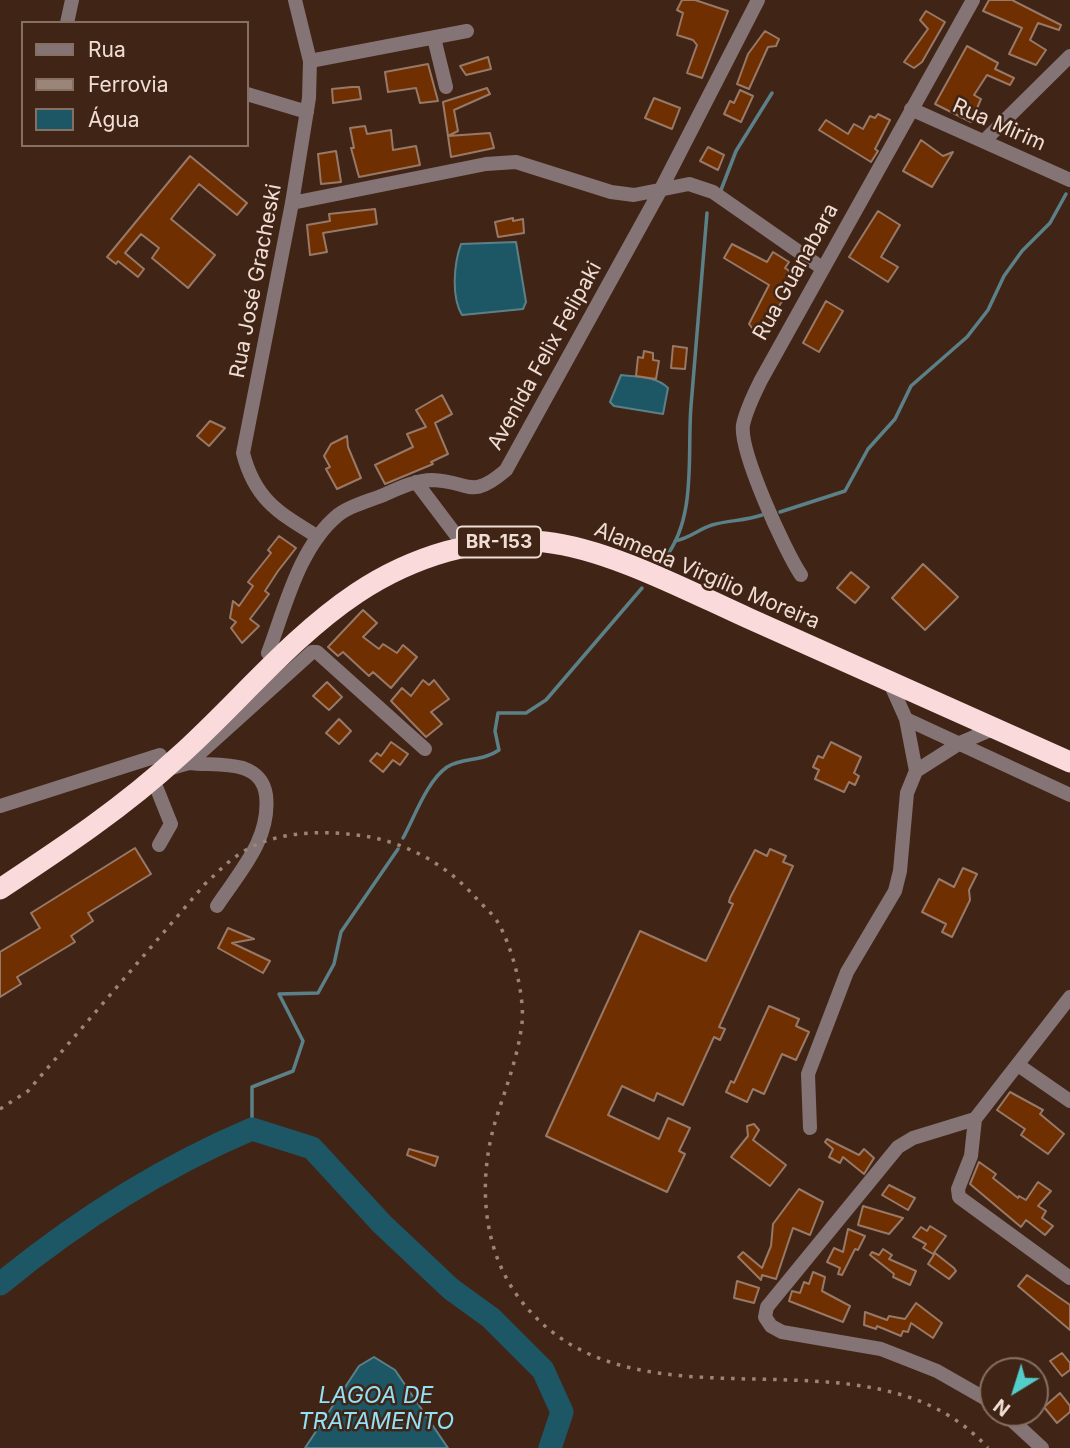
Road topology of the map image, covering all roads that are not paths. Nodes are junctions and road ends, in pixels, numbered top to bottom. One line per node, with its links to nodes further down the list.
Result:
1 (72, 0): 5 (street)
2 (295, 0): 9 (street, Rua José Gracheski)
3 (758, 0): 16 (street, Avenida Felix Felipaki)
4 (973, 0): 12 (street, Rua Guanabara)
5 (67, 21)
6 (467, 31): 7 (street)
7 (434, 38): 9 (street); 10 (street)
8 (1070, 56): 14 (street)
9 (310, 61): 13 (street, Rua José Gracheski)
10 (446, 87)
11 (248, 94): 13 (street)
12 (911, 109): 14 (street, Rua Mirim); 18 (street, Rua Guanabara)
13 (307, 112): 17 (street, Rua José Gracheski)
14 (984, 141): 15 (street, Rua Mirim)
15 (1070, 180)
16 (660, 191): 17 (street); 18 (street); 19 (street, Avenida Felix Felipaki)
17 (292, 203): 21 (street, Rua José Gracheski)
18 (822, 268): 22 (street, Rua Guanabara)
19 (416, 482): 20 (street); 21 (street, Avenida Felix Felipaki)
20 (456, 535): 23 (highway, Alameda Virgílio Moreira / BR-153); 28 (highway, Alameda Virgílio Moreira / BR-153)
21 (318, 537): 23 (street, Avenida Felix Felipaki)
22 (801, 575)
23 (268, 653): 32 (highway, Alameda Virgílio Moreira / BR-153)
24 (889, 681): 25 (street); 26 (highway, Alameda Virgílio Moreira / BR-153); 32 (highway, Alameda Virgílio Moreira / BR-153)
25 (906, 719): 27 (street); 33 (street)
26 (995, 728): 27 (street); 30 (highway, Alameda Virgílio Moreira / BR-153)
27 (960, 743): 33 (street); 34 (street)
28 (1070, 747)
29 (425, 749): 31 (street)
30 (1070, 762)
31 (189, 763): 32 (street); 39 (street)
32 (159, 768): 35 (street); 36 (street); 37 (highway, Alameda Virgílio Moreira / BR-153); 38 (highway, Alameda Virgílio Moreira / BR-153)
33 (916, 771): 44 (street)
34 (1070, 795)
35 (0, 806)
36 (159, 845)
37 (0, 873)
38 (0, 889)
39 (216, 906)
40 (1070, 997): 41 (street)
41 (1018, 1065): 42 (street); 43 (street)
42 (1070, 1101)
43 (975, 1119): 45 (street); 46 (street)
44 (810, 1128)
45 (1070, 1278)
46 (979, 1395)
47 (1019, 1427): 48 (street)
48 (1042, 1448)

